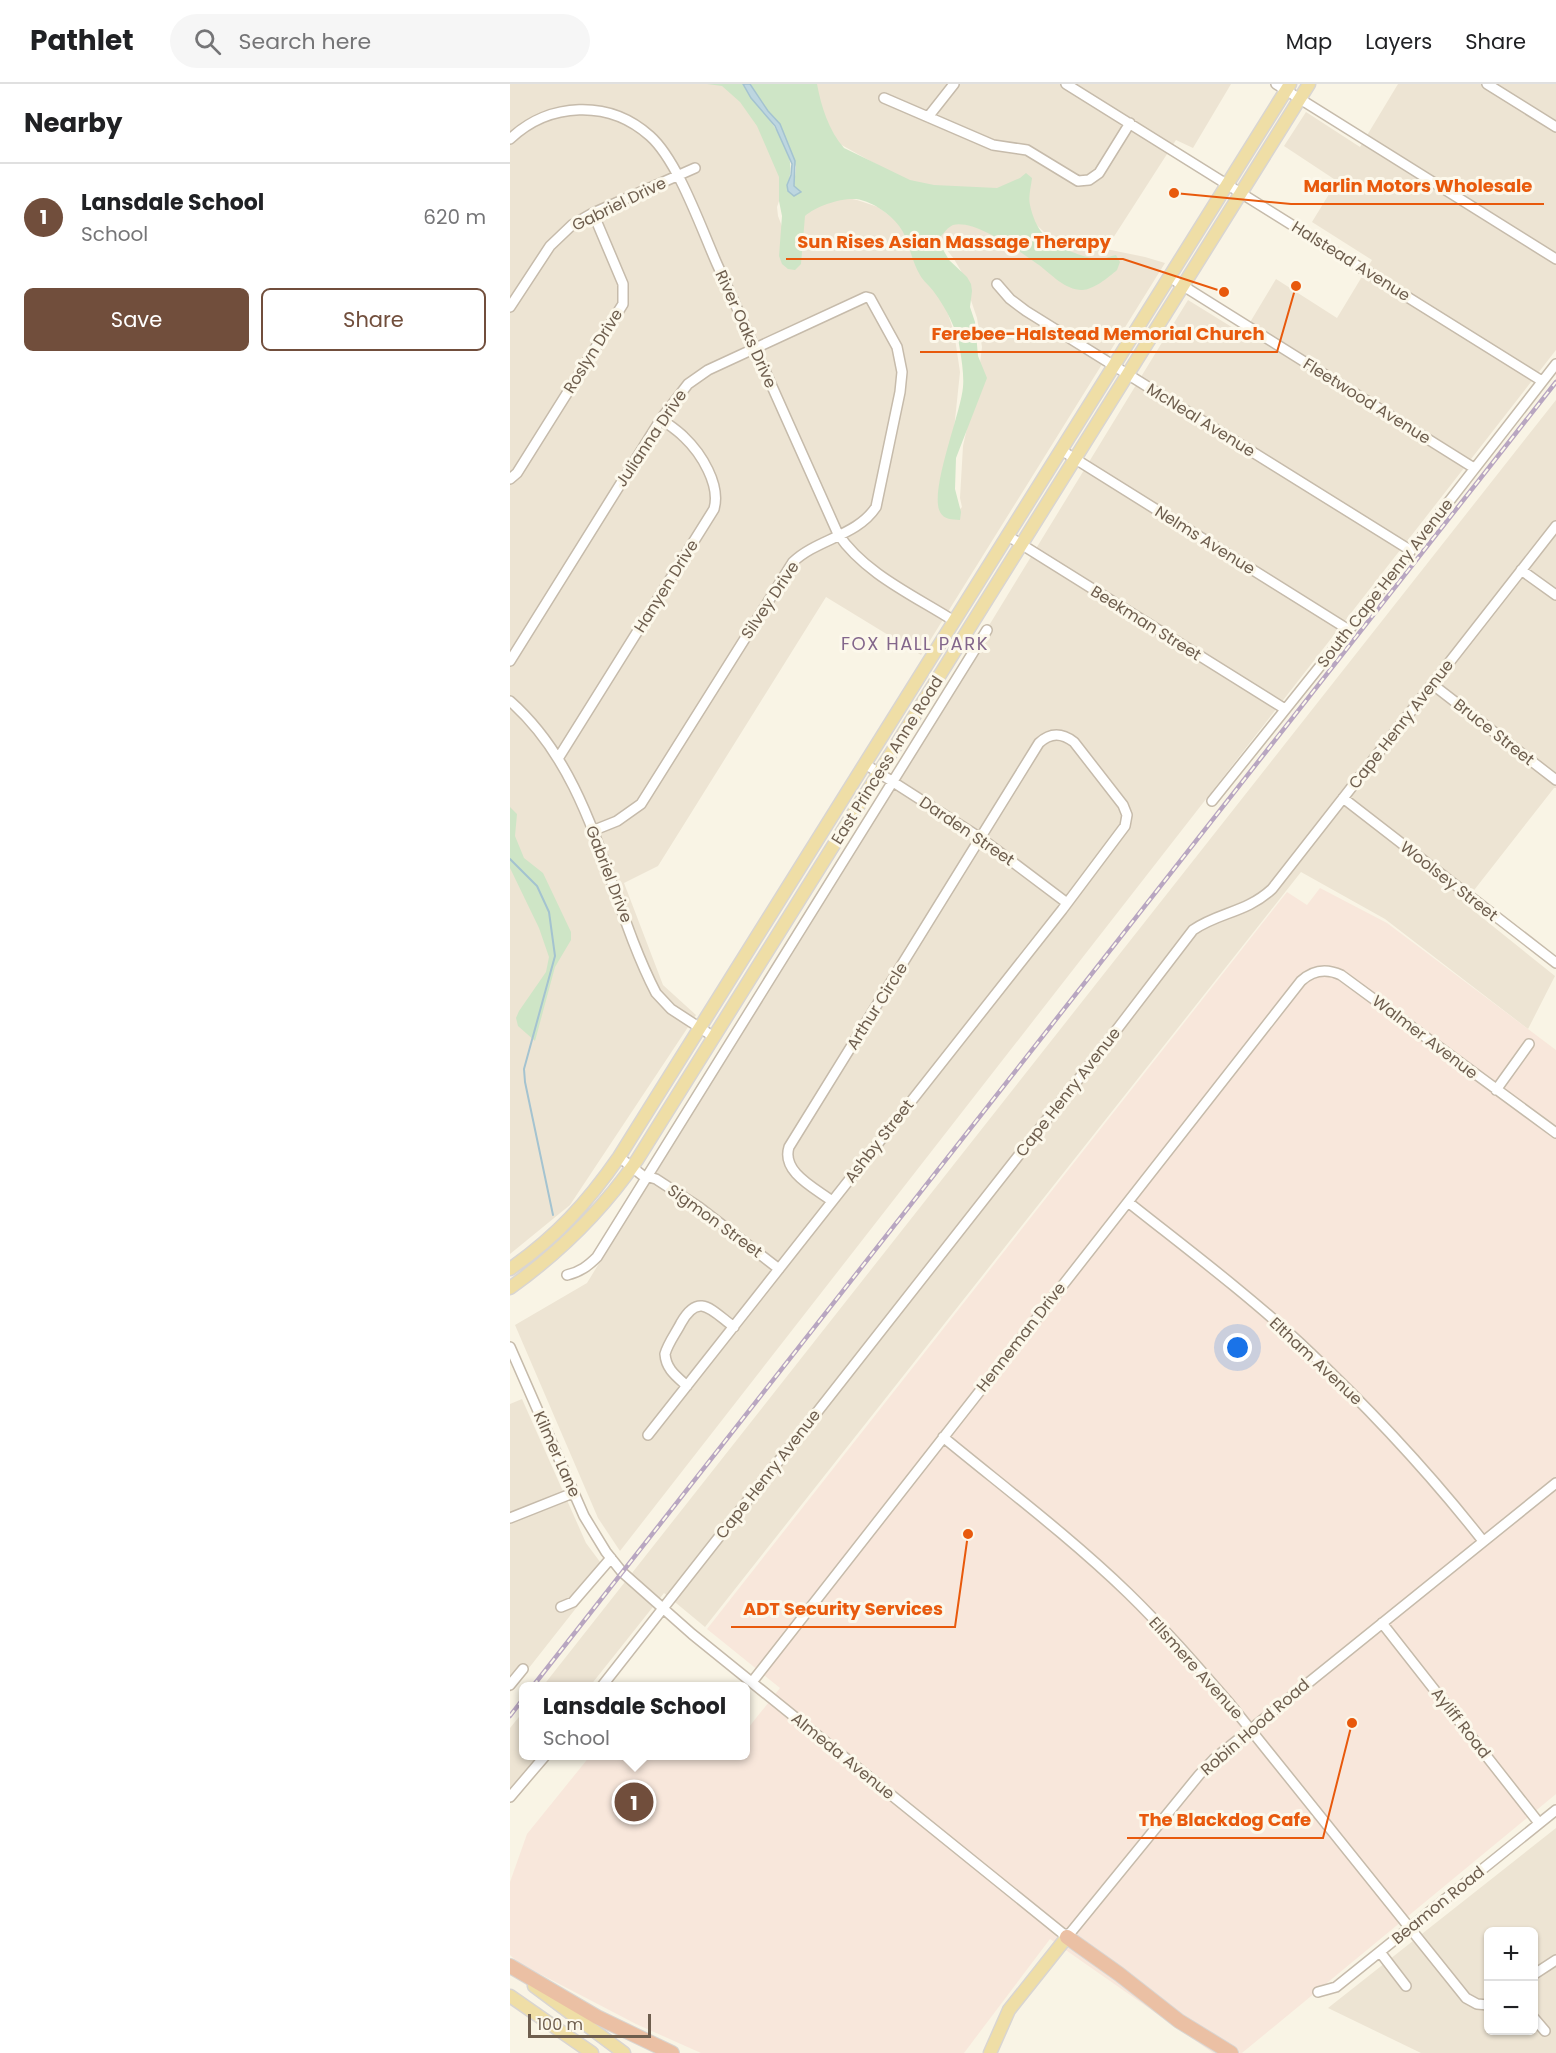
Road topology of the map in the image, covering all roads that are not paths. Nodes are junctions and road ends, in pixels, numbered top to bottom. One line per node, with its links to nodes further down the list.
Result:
1 (954, 84): 8 (street)
2 (1066, 84): 9 (street, Halstead Avenue)
3 (1309, 84): 7 (main road, East Princess Anne Road)
4 (1487, 84): 10 (street)
5 (1284, 86): 7 (street); 14 (main road, East Princess Anne Road)
6 (884, 98): 8 (street)
7 (1300, 99): 15 (main road, East Princess Anne Road); 17 (street)
8 (928, 117): 9 (street)
9 (1130, 123): 14 (street, Halstead Avenue)
10 (1556, 127)
11 (510, 139): 13 (street, River Oaks Drive)
12 (695, 168): 13 (street, Gabriel Drive)
13 (677, 176): 16 (street, Gabriel Drive); 23 (street, River Oaks Drive)
14 (1227, 184): 15 (street, Halstead Avenue); 18 (main road, East Princess Anne Road)
15 (1241, 193): 20 (main road, East Princess Anne Road); 27 (street, Halstead Avenue)
16 (593, 213): 22 (street, Gabriel Drive); 32 (street, Roslyn Drive)
17 (1556, 259)
18 (1169, 277): 20 (street, Fleetwood Avenue); 25 (main road, East Princess Anne Road)
19 (997, 284): 25 (street, McNeal Avenue)
20 (1183, 286): 26 (main road, East Princess Anne Road); 31 (street, Fleetwood Avenue)
21 (866, 297): 23 (street, Julianna Drive); 34 (street, Silvey Drive)
22 (510, 307)
23 (754, 348): 28 (street, Julianna Drive); 34 (street, River Oaks Drive)
24 (1556, 364): 27 (street, South Cape Henry Avenue)
25 (1113, 366): 26 (street, McNeal Avenue); 29 (main road, East Princess Anne Road)
26 (1128, 375): 30 (main road, East Princess Anne Road); 37 (street, McNeal Avenue)
27 (1542, 381): 31 (street, South Cape Henry Avenue)
28 (661, 419): 43 (street, Julianna Drive); 47 (street, Hanyen Drive)
29 (1061, 450): 30 (street, Nelms Avenue); 35 (main road, East Princess Anne Road)
30 (1075, 459): 36 (main road, East Princess Anne Road); 42 (street, Nelms Avenue)
31 (1474, 468): 37 (street, South Cape Henry Avenue)
32 (510, 479)
33 (1556, 526): 38 (street, Cape Henry Avenue)
34 (838, 534): 40 (street, River Oaks Drive); 54 (street, Silvey Drive)
35 (1008, 536): 36 (street, Beekman Street); 40 (main road, East Princess Anne Road)
36 (1021, 544): 46 (street, Beekman Street); 49 (main road, East Princess Anne Road)
37 (1410, 550): 42 (street, South Cape Henry Avenue)
38 (1521, 570): 39 (street); 44 (street, Cape Henry Avenue)
39 (1556, 595)
40 (954, 621): 48 (main road, East Princess Anne Road)
41 (987, 630): 51 (street)
42 (1348, 630): 46 (street, South Cape Henry Avenue)
43 (510, 661)
44 (1432, 684): 50 (street, Bruce Street); 52 (street, Cape Henry Avenue)
45 (510, 701): 47 (street, Gabriel Drive)
46 (1285, 709): 53 (street, South Cape Henry Avenue)
47 (559, 757): 54 (street, Gabriel Drive)
48 (865, 764): 49 (street, Darden Street); 60 (main road, East Princess Anne Road)
49 (879, 773): 51 (street, Darden Street); 61 (main road, East Princess Anne Road)
50 (1556, 780)
51 (892, 781): 55 (street, Darden Street); 67 (street)
52 (1343, 798): 58 (street, Woolsey Street); 86 (street, Cape Henry Avenue)
53 (1212, 801)
54 (592, 831): 60 (street, Gabriel Drive)
55 (982, 839): 56 (street, Arthur Circle); 57 (street, Darden Street); 68 (street, Arthur Circle)
56 (1109, 847): 57 (street, Ashby Street)
57 (1067, 903): 68 (street, Ashby Street)
58 (1556, 963)
59 (1292, 992): 63 (street, Walmer Avenue); 69 (street, Henneman Drive)
60 (700, 1028): 61 (street, Gabriel Drive); 65 (main road, East Princess Anne Road)
61 (714, 1037): 66 (main road, East Princess Anne Road)
62 (1529, 1044): 63 (street)
63 (1496, 1090): 64 (street, Walmer Avenue)
64 (1556, 1133)
65 (619, 1157): 66 (street, Sigmon Street); 70 (main road, East Princess Anne Road)
66 (632, 1167): 67 (street, Sigmon Street); 73 (main road, East Princess Anne Road)
67 (647, 1177): 71 (street, Sigmon Street); 72 (street)
68 (832, 1201): 71 (street, Ashby Street)
69 (1128, 1202): 78 (street, Henneman Drive); 82 (street, Eltham Avenue)
70 (510, 1269)
71 (779, 1269): 74 (street, Ashby Street)
72 (567, 1275)
73 (510, 1288)
74 (734, 1327): 76 (street, Ashby Street); 76 (street)
75 (510, 1347): 80 (street, Kilmer Lane)
76 (687, 1386): 77 (street, Ashby Street)
77 (648, 1435)
78 (943, 1437): 90 (street, Henneman Drive); 92 (street, Ellsmere Avenue)
79 (1556, 1483): 82 (street, Robin Hood Road)
80 (573, 1493): 81 (street); 83 (street, Kilmer Lane)
81 (510, 1518)
82 (1483, 1541): 87 (street, Robin Hood Road)
83 (611, 1558): 84 (street, Kilmer Lane); 85 (street)
84 (622, 1572): 86 (street, Almeda Avenue)
85 (561, 1607)
86 (664, 1608): 89 (street, Cape Henry Avenue); 90 (street, Almeda Avenue)
87 (1382, 1623): 92 (street, Robin Hood Road); 96 (street, Ayliff Road)
88 (523, 1669): 91 (street)
89 (605, 1682)
90 (752, 1682): 98 (street, Almeda Avenue)
91 (510, 1685)
92 (1250, 1729): 97 (street, Ellsmere Avenue); 98 (street, Robin Hood Road)
93 (541, 1760): 94 (street)
94 (510, 1797)
95 (1556, 1810): 96 (street, Beamon Road)
96 (1539, 1823): 97 (street, Beamon Road)
97 (1410, 1928): 99 (street, Beamon Road); 106 (street, Ellsmere Avenue)
98 (1067, 1937): 109 (main road, Robin Hood Road); 115 (highway)
99 (1380, 1952): 103 (street); 104 (street, Beamon Road)
100 (1556, 1960): 102 (street)
101 (510, 1967): 111 (main road); 112 (highway)
102 (1538, 1972)
103 (1406, 1986)
104 (1318, 1992)
105 (510, 1996): 110 (main road)
106 (1484, 2005)
107 (1538, 2023): 108 (street)
108 (1545, 2031)
109 (996, 2037): 113 (main road); 114 (main road, Robin Hood Road)
110 (592, 2053)
111 (624, 2053)
112 (672, 2053)
113 (984, 2053)
114 (990, 2053)
115 (1231, 2053)

